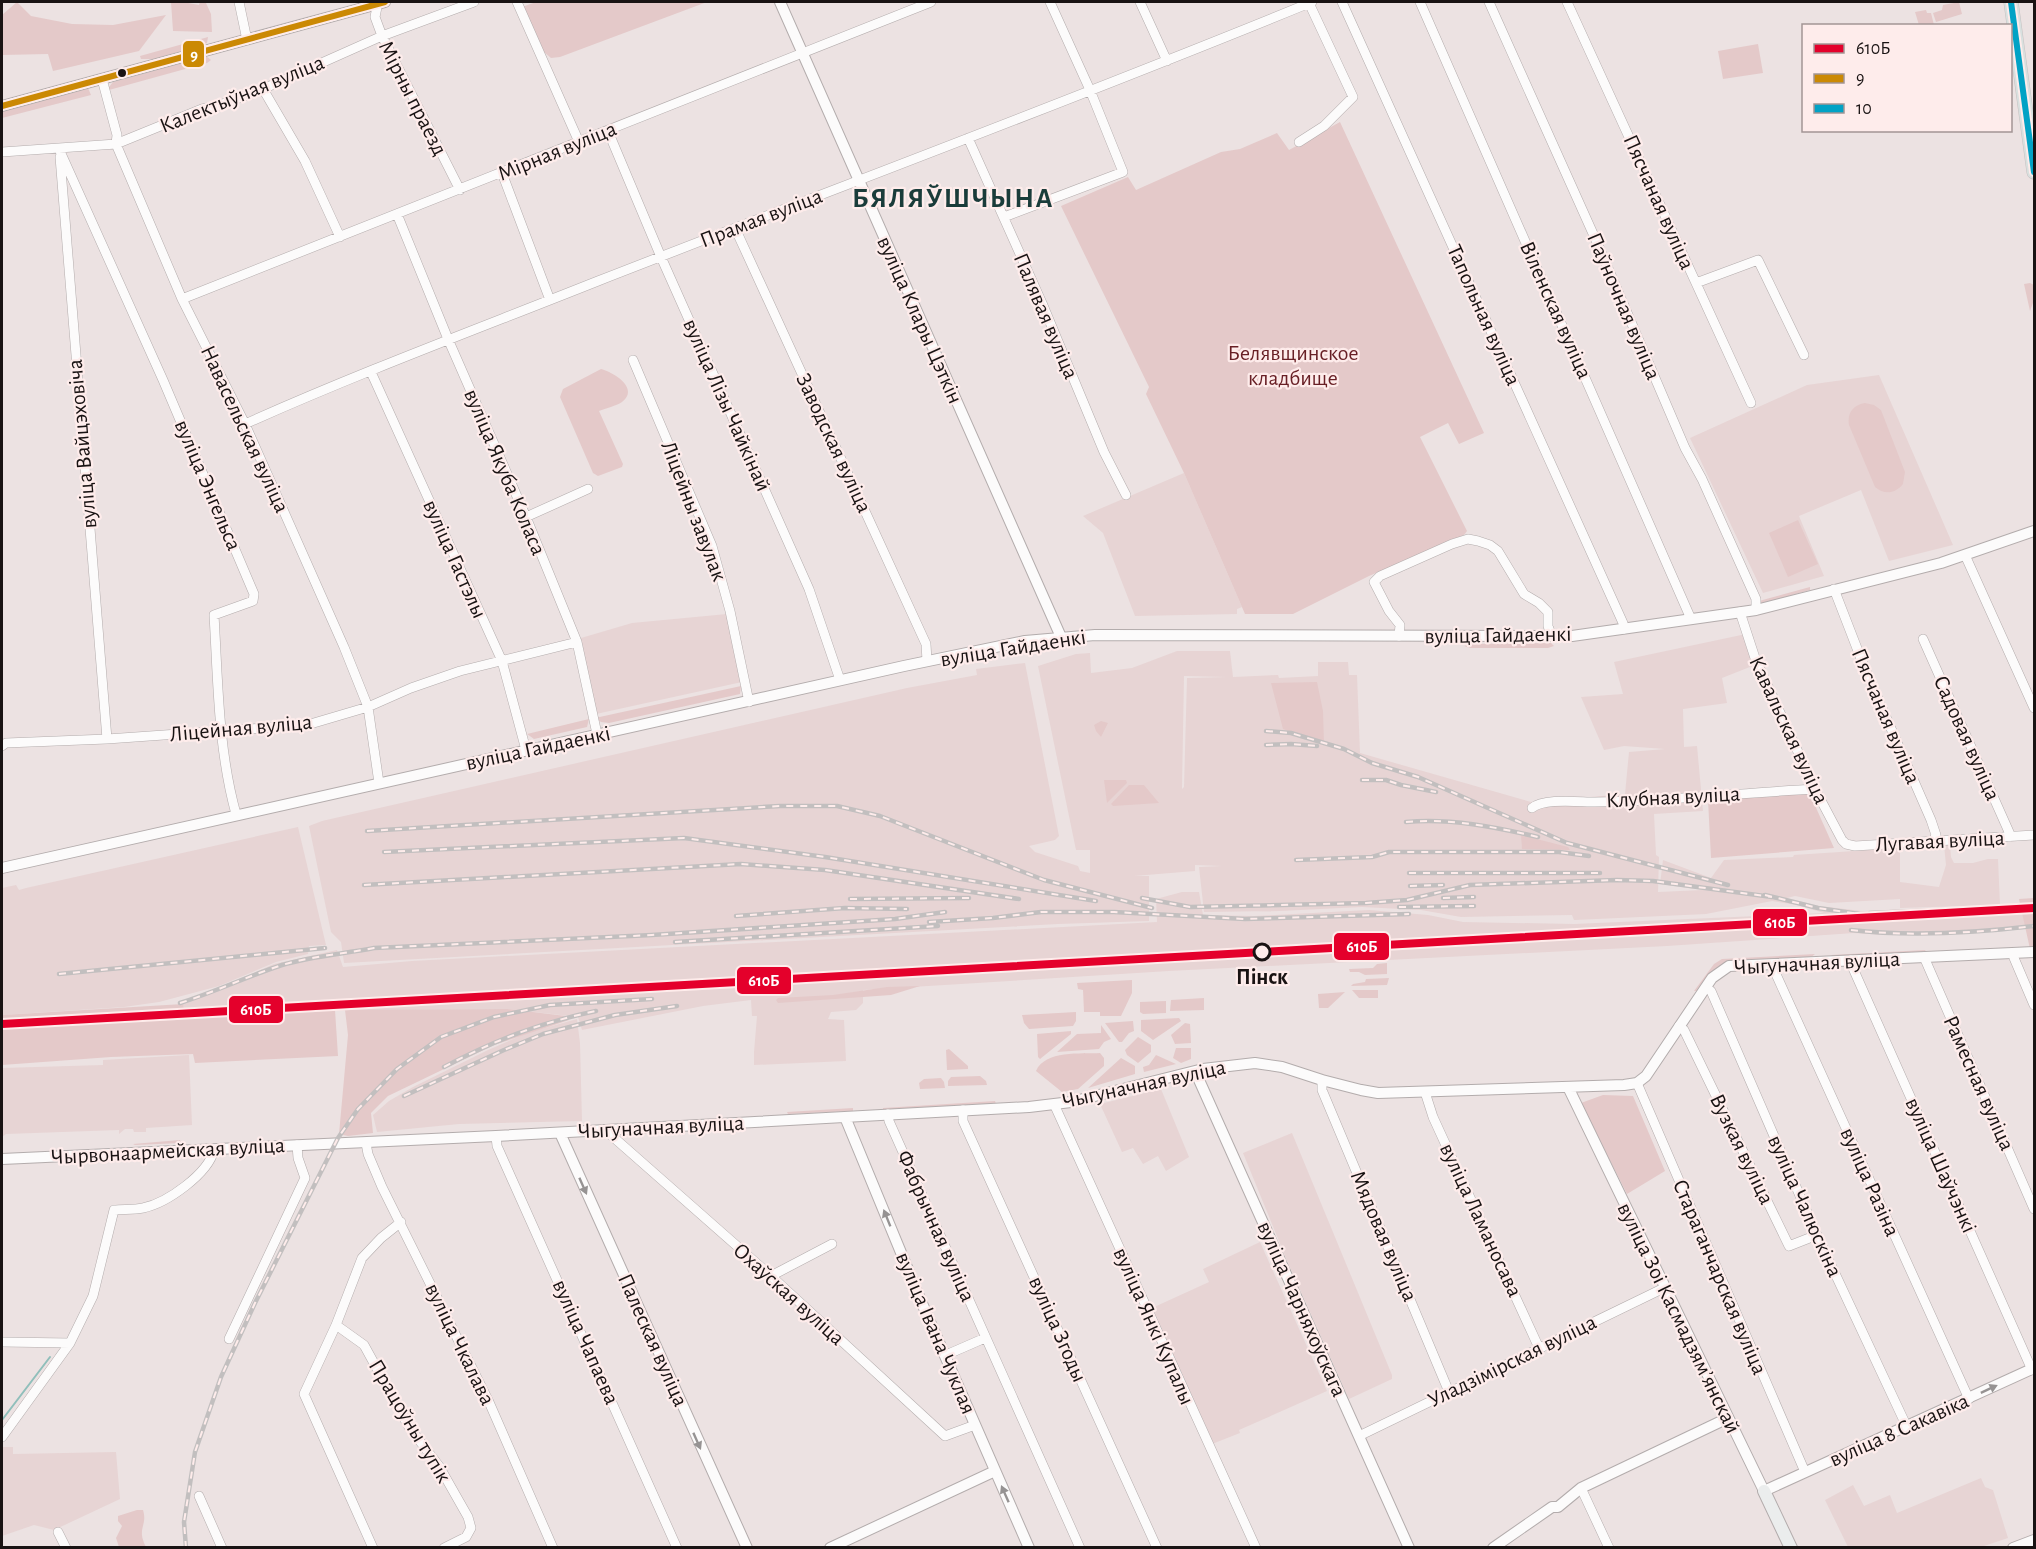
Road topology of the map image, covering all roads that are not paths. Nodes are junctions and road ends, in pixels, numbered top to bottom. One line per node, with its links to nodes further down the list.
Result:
1 (239, 2): 16 (street)
2 (380, 2): 15 (street, Мірны праезд); 16 (street)
3 (474, 2): 15 (street, Калектыўная вуліца)
4 (516, 2): 25 (street)
5 (780, 2): 17 (street, вуліца Клары Цэткін)
6 (931, 2): 17 (street, Мірная вуліца)
7 (1050, 2): 21 (street)
8 (1140, 2): 18 (street)
9 (1310, 2): 18 (street, Прамая вуліца); 26 (street)
10 (1342, 2): 57 (street, Тапольная вуліца)
11 (1420, 2): 56 (street, Віленская вуліца)
12 (1489, 2): 54 (street, Паўночная вуліца)
13 (1567, 2): 39 (street, Пясчаная вуліца)
14 (2011, 2): 30 (main road)
15 (382, 36): 20 (street, Калектыўная вуліца); 33 (street, Мірны праезд)
16 (247, 40): 19 (street)
17 (804, 53): 23 (street, Мірная вуліца); 32 (street, вуліца Клары Цэткін)
18 (1167, 61): 21 (street, Прамая вуліца)
19 (102, 79): 22 (street); 27 (street, Навасельская вуліца)
20 (263, 89): 27 (street, Калектыўная вуліца); 37 (street)
21 (1090, 90): 24 (street, Прамая вуліца); 35 (street)
22 (2, 106)
23 (608, 131): 25 (street, Мірная вуліца); 38 (street, вуліца Лізы Чайкінай)
24 (968, 138): 32 (street, Прамая вуліца); 35 (street, Палявая вуліца)
25 (579, 142): 31 (street, Мірная вуліца)
26 (1299, 142)
27 (116, 144): 28 (street, Калектыўная вуліца); 40 (street, Навасельская вуліца)
28 (59, 148): 29 (street, Калектыўная вуліца); 69 (street, вуліца Энгельса); 71 (street, вуліца Вайцэховіча)
29 (2, 152)
30 (2034, 172)
31 (501, 173): 33 (street, Мірная вуліца); 41 (street)
32 (858, 180): 36 (street, Прамая вуліца); 60 (street, вуліца Клары Цэткін)
33 (460, 190): 34 (street, Мірная вуліца)
34 (397, 214): 37 (street, Мірная вуліца); 42 (street, вуліца Якуба Коласа)
35 (1004, 217): 49 (street, Палявая вуліца)
36 (735, 228): 38 (street, Прамая вуліца); 64 (street, Заводская вуліца)
37 (340, 237): 40 (street, Мірная вуліца)
38 (661, 257): 41 (street, Прамая вуліца); 65 (street, вуліца Лізы Чайкінай)
39 (1696, 283): 43 (street); 46 (street, Пясчаная вуліца)
40 (182, 299): 47 (street, Навасельская вуліца)
41 (550, 300): 42 (street, Прамая вуліца)
42 (448, 339): 45 (street, Прамая вуліца); 50 (street, вуліца Якуба Коласа)
43 (1804, 355)
44 (633, 360): 66 (street, Ліцейны завулак)
45 (371, 372): 47 (street, Прамая вуліца); 63 (street, вуліца Гастэлы)
46 (1752, 403)
47 (245, 424): 67 (street, Навасельская вуліца)
48 (588, 489): 50 (street)
49 (1126, 495)
50 (526, 517): 62 (street, вуліца Якуба Коласа)
51 (2034, 531): 52 (street, вуліца Гайдаенкі)
52 (1965, 555): 53 (street, вуліца Гайдаенкі); 68 (street)
53 (1834, 590): 54 (street, вуліца Гайдаенкі); 80 (street, Пясчаная вуліца)
54 (1756, 610): 55 (street, вуліца Гайдаенкі)
55 (1740, 612): 56 (street, вуліца Гайдаенкі); 75 (street, Кавальская вуліца)
56 (1692, 619): 57 (street, вуліца Гайдаенкі)
57 (1624, 629): 59 (street, вуліца Гайдаенкі)
58 (1400, 636): 59 (street, вуліца Гайдаенкі); 59 (street); 60 (street, вуліца Гайдаенкі)
59 (1552, 637)
60 (1061, 638): 64 (street, вуліца Гайдаенкі)
61 (1923, 639): 79 (street, Садовая вуліца)
62 (577, 642): 63 (street, Ліцейная вуліца); 70 (street, вуліца Якуба Коласа)
63 (502, 661): 67 (street, Ліцейная вуліца); 73 (street, вуліца Гастэлы)
64 (927, 661): 65 (street, вуліца Гайдаенкі)
65 (840, 680): 66 (street, вуліца Гайдаенкі)
66 (749, 702): 70 (street, вуліца Гайдаенкі)
67 (368, 707): 69 (street, Ліцейная вуліца); 74 (street, Навасельская вуліца)
68 (2034, 708)
69 (220, 730): 71 (street, Ліцейная вуліца); 77 (street, вуліца Энгельса)
70 (597, 734): 73 (street, вуліца Гайдаенкі)
71 (107, 739): 72 (street, Ліцейная вуліца)
72 (2, 746)
73 (526, 750): 74 (street, вуліца Гайдаенкі)
74 (379, 783): 77 (street, вуліца Гайдаенкі)
75 (1815, 789): 76 (street, Клубная вуліца); 81 (street, Кавальская вуліца)
76 (1532, 808)
77 (236, 814): 82 (street, вуліца Гайдаенкі)
78 (2034, 835): 79 (street, Лугавая вуліца)
79 (2009, 837): 80 (street, Лугавая вуліца)
80 (1933, 841): 81 (street, Лугавая вуліца)
81 (1846, 844)
82 (2, 867)
83 (2034, 951): 84 (street, Чыгуначная вуліца)
84 (2014, 953): 85 (street, Чыгуначная вуліца); 89 (street)
85 (1924, 957): 86 (street, Чыгуначная вуліца); 108 (street, Рамесная вуліца)
86 (1851, 960): 87 (street, Чыгуначная вуліца); 121 (street, вуліца Шаўчэнкі)
87 (1776, 964): 88 (street, Чыгуначная вуліца); 123 (street, вуліца Разіна)
88 (1706, 988): 90 (street, Чыгуначная вуліца); 110 (street, вуліца Чалюскіна)
89 (2034, 1005)
90 (1679, 1026): 93 (street, Чыгуначная вуліца); 110 (street, Вузкая вуліца)
91 (1195, 1071): 92 (street, Чыгуначная вуліца); 96 (street, Чыгуначная вуліца); 127 (street, вуліца Чарняхоўскага)
92 (1322, 1080): 95 (street, Чыгуначная вуліца); 122 (street, Мядовая вуліца)
93 (1637, 1083): 94 (street, Чыгуначная вуліца); 130 (street, Стараганчарская вуліца)
94 (1568, 1088): 95 (street, Чыгуначная вуліца); 113 (street, вуліца Зоі Касмадзямʼянскай)
95 (1425, 1092): 119 (street, вуліца Ламаносава)
96 (1054, 1104): 97 (street, Чыгуначная вуліца); 148 (street, вуліца Янкі Купалы)
97 (963, 1110): 98 (street, Чыгуначная вуліца); 147 (street, вуліца Згоды)
98 (888, 1114): 99 (street, Чыгуначная вуліца); 115 (street, Фабрычная вуліца)
99 (845, 1117): 100 (street, Чыгуначная вуліца); 120 (street, вуліца Івана Чуклая, one-way to 99)
100 (611, 1130): 101 (street, Чыгуначная вуліца); 112 (street, Охаўская вуліца)
101 (560, 1132): 102 (street, Чыгуначная вуліца); 143 (street, Палеская вуліца, one-way to 143)
102 (496, 1136): 103 (street, Чыгуначная вуліца); 142 (street, вуліца Чапаева)
103 (366, 1143): 104 (street, Чыгуначная вуліца); 109 (street, вуліца Чкалава)
104 (335, 1144): 105 (street, Чырвонаармейская вуліца)
105 (297, 1145): 106 (street, Чырвонаармейская вуліца); 116 (street)
106 (214, 1150): 107 (street, Чырвонаармейская вуліца); 118 (street)
107 (2, 1159)
108 (2034, 1209)
109 (401, 1222): 114 (street); 141 (street, вуліца Чкалава)
110 (1817, 1234): 126 (street, вуліца Чалюскіна)
111 (832, 1244): 112 (street)
112 (771, 1276): 125 (street, Охаўская вуліца)
113 (1666, 1287): 119 (street, Уладзімірская вуліца); 124 (street, вуліца Зоі Касмадзямʼянскай)
114 (336, 1325): 139 (street); 140 (street, Працоўны тупік)
115 (985, 1338): 120 (street); 146 (street, Фабрычная вуліца)
116 (229, 1339)
117 (2, 1342): 118 (street)
118 (70, 1343): 128 (street)
119 (1539, 1348): 122 (street, Уладзімірская вуліца)
120 (946, 1356): 125 (street, вуліца Івана Чуклая)
121 (2033, 1369): 123 (street, вуліца 8 Сакавіка, one-way to 121)
122 (1449, 1392): 127 (street, Уладзімірская вуліца)
123 (1969, 1399): 126 (street, вуліца 8 Сакавіка)
124 (1728, 1418): 131 (street); 132 (street, вуліца Зоі Касмадзямʼянскай)
125 (975, 1425): 129 (street, вуліца Івана Чуклая)
126 (1906, 1425): 130 (street, вуліца 8 Сакавіка)
127 (1359, 1436): 149 (street, вуліца Чарняхоўскага)
128 (2, 1437)
129 (995, 1472): 144 (street); 145 (street, вуліца Івана Чуклая, one-way to 129)
130 (1804, 1472): 132 (street, вуліца 8 Сакавіка)
131 (1581, 1488): 150 (street); 151 (street)
132 (1764, 1491): 152 (main road, вуліца Зоі Касмадзямʼянскай)
133 (199, 1496): 138 (street)
134 (58, 1532): 137 (street)
135 (2034, 1540): 136 (street)
136 (2017, 1547)
137 (66, 1548)
138 (222, 1548)
139 (373, 1548)
140 (444, 1548)
141 (553, 1548)
142 (677, 1548)
143 (747, 1548)
144 (830, 1548)
145 (1029, 1548)
146 (1080, 1548)
147 (1157, 1548)
148 (1256, 1548)
149 (1409, 1548)
150 (1493, 1548)
151 (1609, 1548)
152 (1791, 1548)

